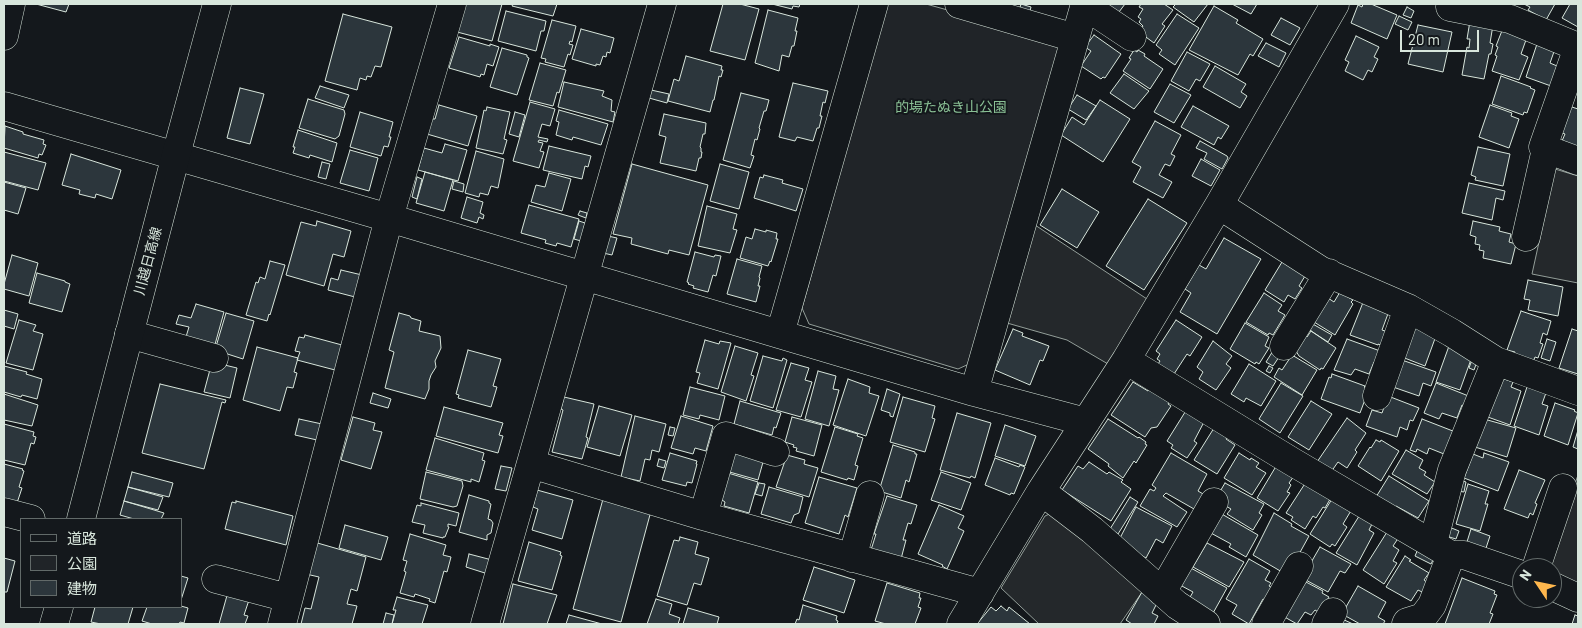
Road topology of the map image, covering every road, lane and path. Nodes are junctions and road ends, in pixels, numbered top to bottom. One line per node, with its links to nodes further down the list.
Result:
1 (11, 4): 11 (street)
2 (218, 4): 18 (street, 川越日高線)
3 (452, 4): 21 (street)
4 (662, 4): 24 (street)
5 (874, 4): 27 (street)
6 (959, 4): 13 (street)
7 (1085, 4): 12 (street); 13 (street)
8 (1335, 4): 20 (street)
9 (1450, 7): 10 (street)
10 (1511, 11): 14 (street)
11 (4, 36)
12 (1132, 37)
13 (1075, 38): 33 (street)
14 (1578, 47): 15 (street)
15 (1570, 98): 17 (street)
16 (4, 106): 18 (street)
17 (1546, 149): 19 (street); 22 (street)
18 (176, 155): 21 (street); 26 (street, 川越日高線)
19 (1578, 161)
20 (1219, 204): 23 (street); 30 (street)
21 (390, 218): 24 (street); 54 (street)
22 (1526, 237)
23 (1329, 273): 25 (street); 28 (street)
24 (585, 277): 27 (street); 37 (street)
25 (1408, 308): 31 (street); 34 (street)
26 (129, 334): 29 (street); 45 (street, 川越日高線)
27 (780, 334): 33 (street)
28 (1284, 346)
29 (214, 358)
30 (1126, 360): 35 (street); 46 (street)
31 (1496, 361): 32 (street); 46 (street)
32 (1578, 391)
33 (974, 392): 35 (street)
34 (1376, 396)
35 (1086, 422): 39 (street)
36 (774, 452): 43 (street)
37 (531, 464): 43 (street); 60 (street)
38 (1563, 488): 48 (street)
39 (1041, 491): 53 (street); 56 (street)
40 (870, 495): 47 (street)
41 (1214, 502): 56 (street)
42 (4, 512): 44 (street)
43 (703, 516): 47 (street)
44 (27, 518)
45 (82, 518)
46 (1442, 549): 50 (street); 64 (street)
47 (852, 558): 53 (street)
48 (1539, 558)
49 (1299, 566): 63 (street)
50 (1512, 572)
51 (216, 579): 54 (street)
52 (1562, 591): 55 (street)
53 (980, 594): 61 (street)
54 (288, 598): 59 (street)
55 (1578, 598)
56 (1168, 607): 62 (street)
57 (59, 608): 58 (street)
58 (54, 624)
59 (282, 624)
60 (485, 624)
61 (960, 624)
62 (1206, 624)
63 (1266, 624)
64 (1406, 624)

